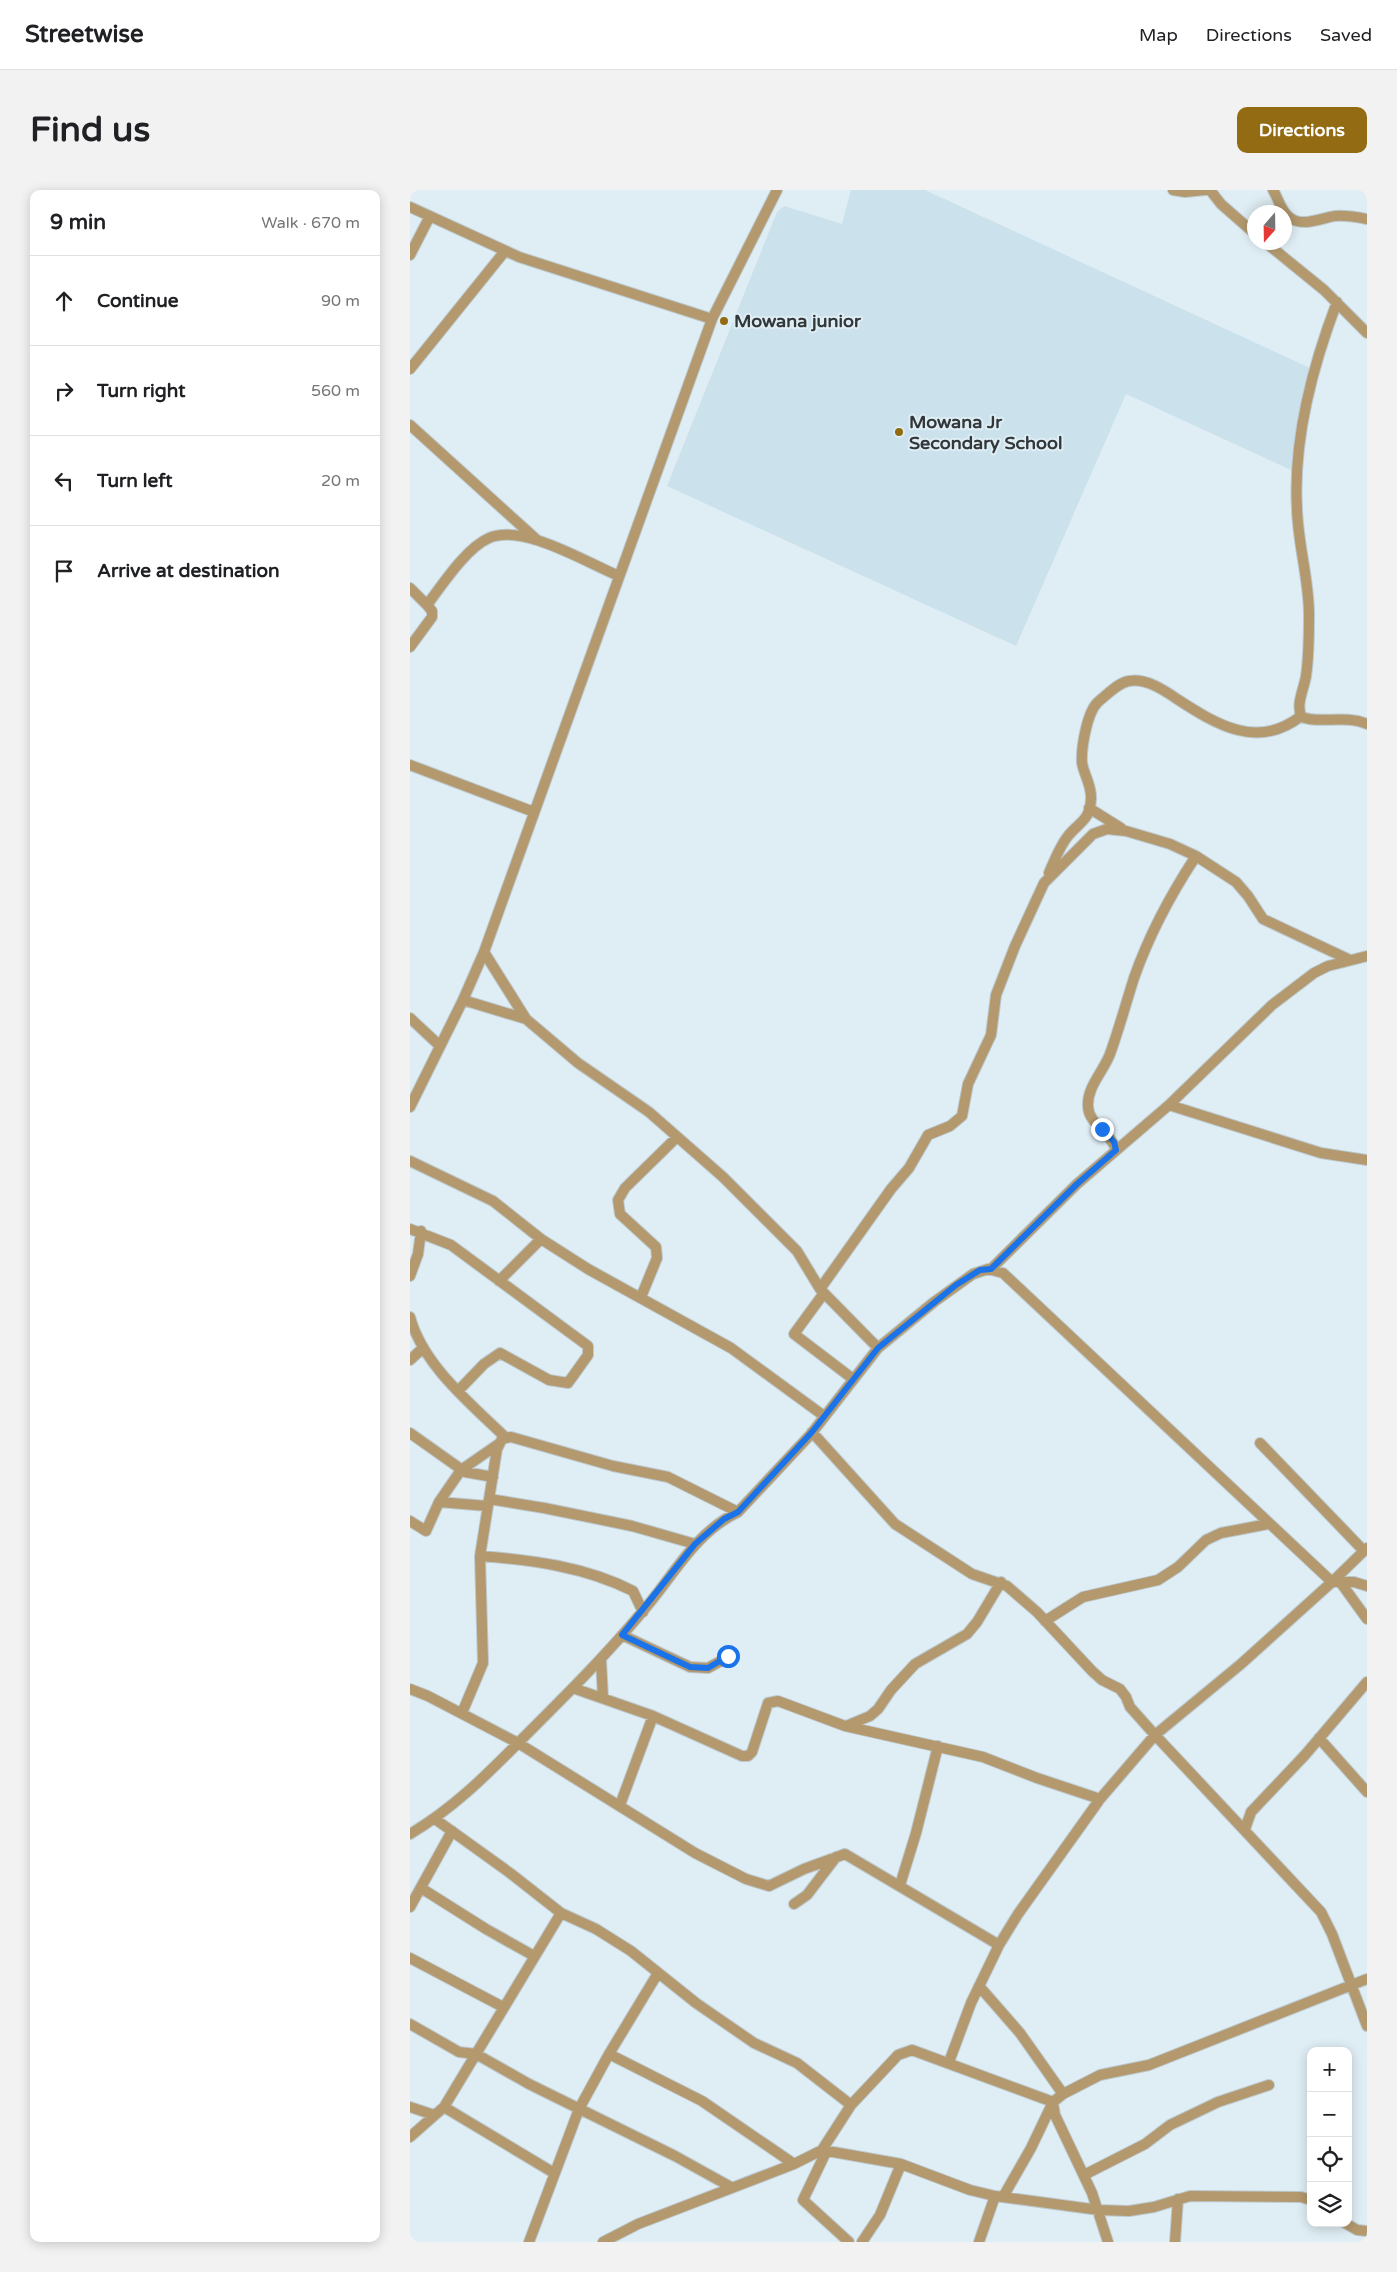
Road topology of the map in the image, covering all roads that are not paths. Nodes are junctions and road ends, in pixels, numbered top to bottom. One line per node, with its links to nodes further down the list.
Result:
1 (777, 190): 14 (street)
2 (1173, 190): 3 (street)
3 (1205, 190)
4 (1210, 190): 9 (street)
5 (1273, 190): 8 (street)
6 (410, 207): 7 (street)
7 (430, 216): 11 (street); 12 (street)
8 (1367, 219)
9 (1247, 227)
10 (1275, 250): 13 (street)
11 (504, 251): 14 (street); 16 (street)
12 (410, 255)
13 (1337, 302): 15 (street); 23 (street)
14 (712, 319): 19 (street)
15 (1367, 333)
16 (410, 369)
17 (410, 425): 18 (street)
18 (538, 540): 19 (street); 21 (street)
19 (619, 576): 27 (street)
20 (410, 588): 21 (street)
21 (427, 605): 22 (street)
22 (410, 647)
23 (1301, 716): 24 (street); 26 (street)
24 (1367, 724)
25 (410, 765): 27 (street)
26 (1090, 808): 28 (street); 30 (street)
27 (534, 812): 31 (street)
28 (1126, 831): 29 (street); 30 (street)
29 (1196, 856): 33 (street); 41 (street)
30 (1044, 883): 50 (street)
31 (484, 952): 34 (street); 36 (street)
32 (1367, 956): 33 (street)
33 (1350, 960): 38 (street)
34 (463, 1000): 36 (street); 37 (street)
35 (410, 1018): 37 (street)
36 (526, 1019): 40 (street)
37 (440, 1046): 39 (street)
38 (1169, 1105): 41 (street); 42 (street)
39 (410, 1106)
40 (676, 1138): 50 (street); 51 (street)
41 (1116, 1150): 47 (street)
42 (1367, 1160)
43 (410, 1161): 46 (street)
44 (410, 1229): 45 (street)
45 (421, 1232): 48 (street); 49 (street)
46 (541, 1239): 49 (street); 51 (street)
47 (991, 1269): 54 (street); 69 (street)
48 (410, 1276)
49 (499, 1280): 57 (street)
50 (822, 1291): 54 (street); 56 (street)
51 (641, 1297): 58 (street)
52 (410, 1316): 53 (street)
53 (423, 1348): 55 (street); 57 (street)
54 (878, 1348): 56 (street)
55 (410, 1360)
56 (853, 1379): 58 (street)
57 (458, 1391): 61 (street)
58 (824, 1416): 59 (street)
59 (812, 1432): 67 (street); 73 (street)
60 (410, 1433): 63 (street)
61 (503, 1440): 63 (street); 64 (street); 67 (street)
62 (1260, 1443): 71 (street)
63 (461, 1470): 64 (street); 65 (street)
64 (493, 1477): 66 (street)
65 (439, 1502): 66 (street); 68 (street)
66 (488, 1503): 70 (street); 72 (street)
67 (738, 1512): 70 (street)
68 (410, 1521)
69 (1268, 1524): 74 (street); 78 (street)
70 (695, 1544): 76 (street)
71 (1366, 1549): 74 (street)
72 (480, 1556): 76 (street); 86 (street)
73 (1001, 1582): 78 (street); 88 (street)
74 (1337, 1582): 75 (street); 77 (street); 91 (street)
75 (1367, 1588)
76 (643, 1612): 79 (street)
77 (1367, 1619)
78 (1044, 1621): 91 (street)
79 (622, 1635): 80 (street); 81 (street)
80 (728, 1656)
81 (601, 1660): 83 (street); 85 (street)
82 (1367, 1682): 92 (street)
83 (572, 1688): 85 (street); 93 (street)
84 (410, 1690): 86 (street)
85 (603, 1698): 87 (street)
86 (462, 1713): 93 (street)
87 (653, 1716): 89 (street); 97 (street)
88 (870, 1716): 89 (street); 90 (street)
89 (845, 1726): 90 (street)
90 (873, 1732): 94 (street)
91 (1155, 1735): 96 (street); 100 (street)
92 (1319, 1738): 95 (street); 98 (street)
93 (518, 1743): 97 (street); 99 (street)
94 (938, 1746): 96 (street); 105 (street)
95 (1367, 1792)
96 (1100, 1799): 110 (street)
97 (620, 1805): 104 (street)
98 (1252, 1812): 100 (street); 101 (street)
99 (435, 1819): 102 (street); 103 (street)
100 (1235, 1819): 101 (street)
101 (1245, 1829): 115 (street)
102 (412, 1830)
103 (452, 1831): 106 (street); 109 (street)
104 (837, 1855): 105 (street); 107 (street)
105 (900, 1885): 110 (street)
106 (421, 1888): 108 (street); 111 (street)
107 (794, 1904)
108 (410, 1907)
109 (561, 1913): 111 (street); 113 (street)
110 (999, 1945): 116 (street)
111 (534, 1956): 117 (street)
112 (410, 1958): 117 (street)
113 (658, 1973): 121 (street); 126 (street)
114 (1367, 1979): 115 (street)
115 (1350, 1985): 118 (street); 124 (street)
116 (979, 1986): 122 (street); 124 (street)
117 (503, 2006): 120 (street)
118 (1367, 2026)
119 (411, 2027): 120 (street)
120 (476, 2054): 128 (street); 129 (street)
121 (609, 2054): 129 (street); 133 (street)
122 (949, 2062): 125 (street); 126 (street)
123 (1269, 2085): 136 (street)
124 (1063, 2094): 125 (street)
125 (1053, 2102): 136 (street); 138 (street)
126 (851, 2105): 132 (street)
127 (410, 2107): 130 (street)
128 (444, 2107): 130 (street); 135 (street)
129 (579, 2109): 135 (street); 137 (street)
130 (434, 2115): 131 (street)
131 (410, 2137)
132 (824, 2151): 133 (street); 134 (street); 146 (street)
133 (794, 2164): 137 (street)
134 (901, 2164): 138 (street); 147 (street)
135 (554, 2173): 145 (street)
136 (1084, 2175): 141 (street)
137 (731, 2188): 144 (street)
138 (999, 2197): 141 (street); 148 (street)
139 (1178, 2199): 140 (street); 141 (street); 150 (street)
140 (1307, 2199)
141 (1099, 2210): 149 (street)
142 (1352, 2227): 143 (street)
143 (1367, 2231)
144 (609, 2240)
145 (528, 2242)
146 (849, 2242)
147 (862, 2242)
148 (979, 2242)
149 (1108, 2242)
150 (1175, 2242)

